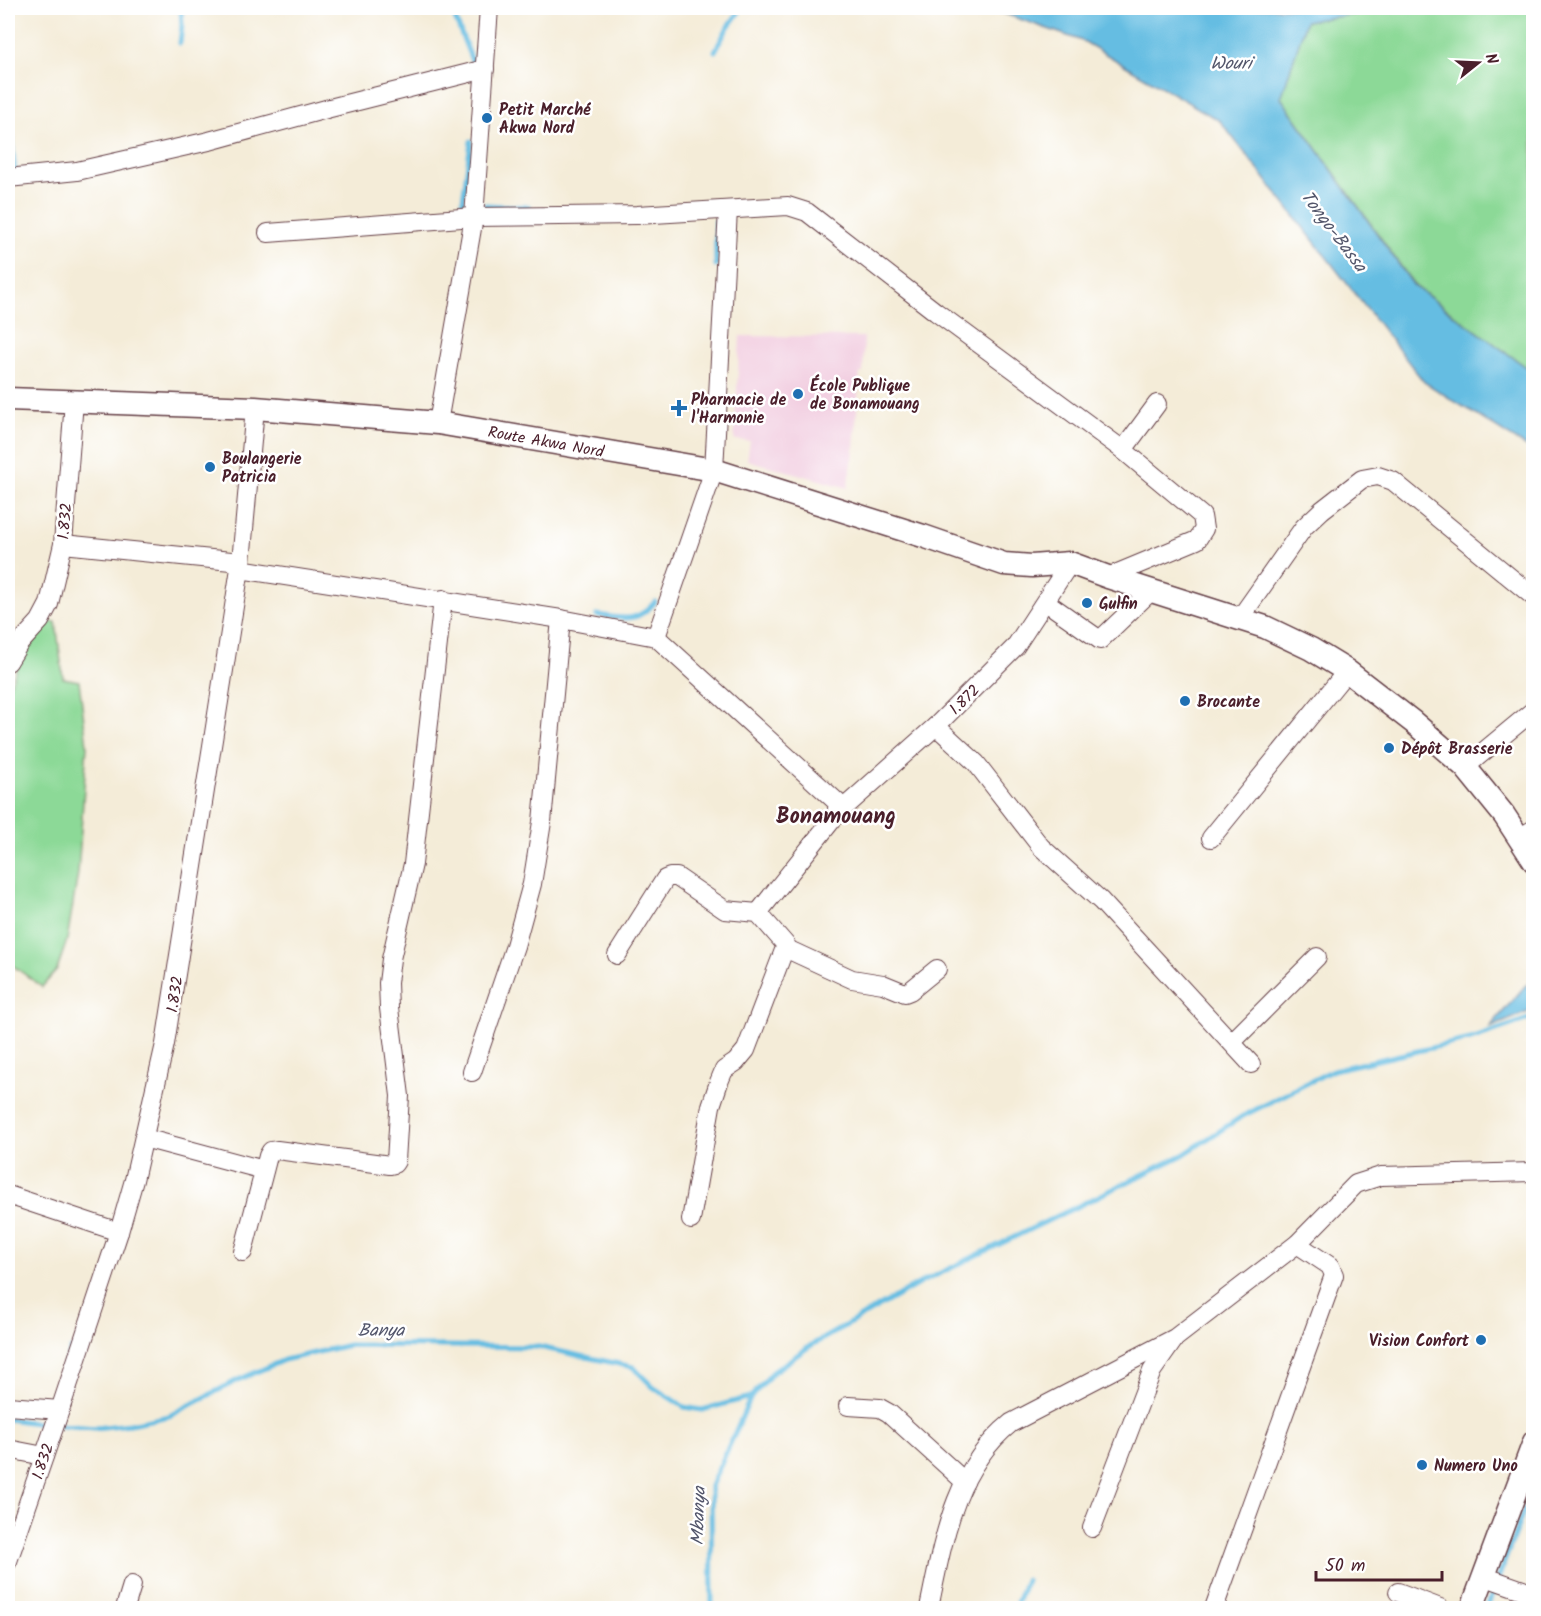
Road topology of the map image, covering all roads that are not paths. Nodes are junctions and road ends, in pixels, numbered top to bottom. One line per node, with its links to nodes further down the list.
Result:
1 (489, 8): 2 (street)
2 (484, 69): 3 (street); 5 (street)
3 (8, 178)
4 (728, 210): 5 (street); 12 (street); 13 (street)
5 (474, 217): 6 (street); 11 (street)
6 (268, 233)
7 (8, 399): 8 (main road, Route Akwa Nord)
8 (74, 401): 10 (main road, Route Akwa Nord); 14 (street, 1.832)
9 (1156, 404): 12 (street)
10 (255, 408): 11 (main road, Route Akwa Nord); 16 (street, 1.832)
11 (438, 423): 13 (main road, Route Akwa Nord)
12 (1123, 450): 17 (street)
13 (714, 470): 15 (main road, Route Akwa Nord); 24 (street)
14 (63, 544): 16 (street); 25 (street, 1.832)
15 (1070, 563): 17 (main road); 21 (street, 1.872)
16 (241, 565): 20 (street); 42 (street, 1.832)
17 (1108, 577): 18 (main road)
18 (1151, 591): 21 (street); 23 (main road)
19 (1533, 597): 23 (street)
20 (443, 599): 22 (street); 43 (street)
21 (1046, 602): 28 (street, 1.872)
22 (561, 618): 24 (street); 41 (street)
23 (1240, 618): 26 (main road)
24 (656, 637): 30 (street)
25 (8, 662)
26 (1347, 671): 29 (main road); 32 (street)
27 (1533, 710): 29 (street)
28 (936, 726): 30 (street, 1.872); 39 (street)
29 (1465, 767): 31 (main road)
30 (836, 815): 34 (street, 1.872)
31 (1526, 834): 33 (main road)
32 (1211, 838)
33 (1533, 861)
34 (758, 913): 35 (street); 36 (street)
35 (785, 948): 38 (street); 46 (street)
36 (617, 955)
37 (1317, 957): 39 (street)
38 (937, 969)
39 (1232, 1042): 40 (street)
40 (1251, 1064)
41 (472, 1072)
42 (144, 1138): 43 (street); 47 (street, 1.832)
43 (264, 1170): 49 (street)
44 (1533, 1172): 48 (street)
45 (8, 1195): 47 (street)
46 (691, 1220)
47 (119, 1232): 53 (street, 1.832)
48 (1296, 1244): 50 (street); 66 (street)
49 (243, 1252)
50 (1174, 1338): 57 (street); 58 (street)
51 (8, 1406): 53 (street)
52 (848, 1406): 57 (street)
53 (59, 1414): 55 (street, 1.832)
54 (1533, 1442): 60 (main road)
55 (47, 1448): 56 (street); 59 (street, 1.832)
56 (8, 1449)
57 (965, 1482): 65 (street)
58 (1092, 1528)
59 (8, 1561)
60 (1483, 1576): 63 (street); 68 (main road)
61 (132, 1585): 64 (street)
62 (1398, 1592): 67 (street)
63 (1533, 1594)
64 (125, 1608)
65 (929, 1608)
66 (1214, 1608)
67 (1440, 1608)
68 (1472, 1608)

